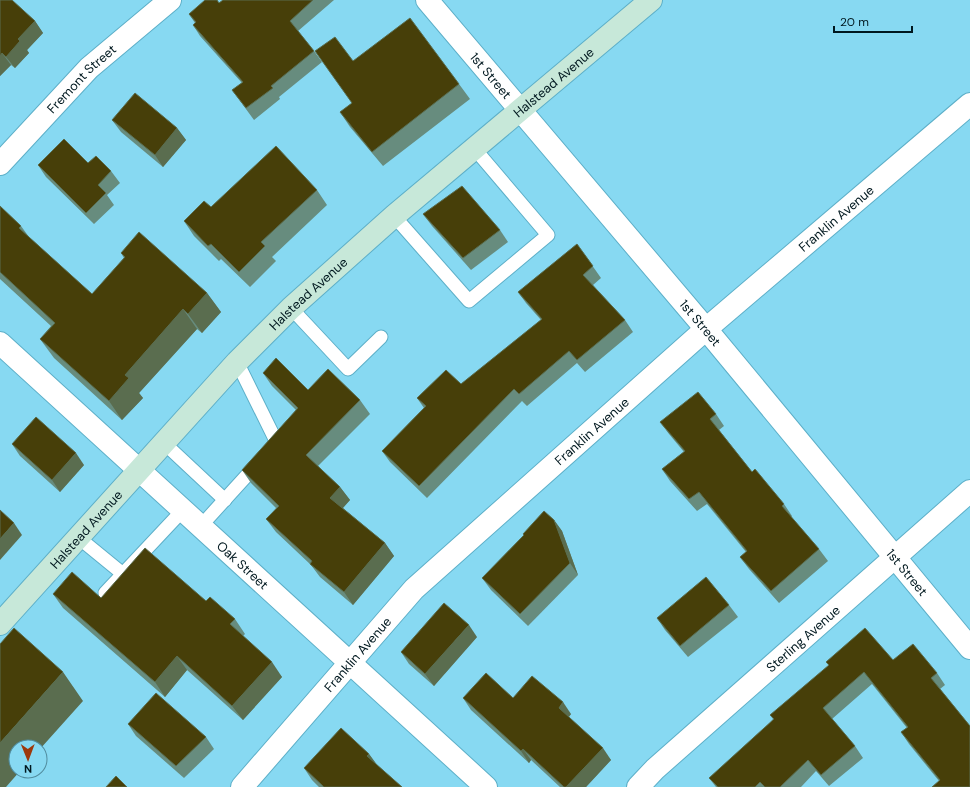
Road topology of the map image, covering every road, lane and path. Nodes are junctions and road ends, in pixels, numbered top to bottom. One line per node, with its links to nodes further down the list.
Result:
1 (170, 0): 7 (street, Fremont Street)
2 (428, 0): 5 (street, 1st Street)
3 (652, 0): 5 (street, Halstead Avenue)
4 (970, 104): 10 (street, Franklin Avenue)
5 (521, 111): 6 (street, Halstead Avenue); 10 (street, 1st Street)
6 (474, 148): 8 (street, Halstead Avenue); 8 (lane)
7 (0, 164)
8 (394, 216): 9 (street, Halstead Avenue)
9 (291, 308): 11 (lane); 13 (street, Halstead Avenue)
10 (706, 329): 21 (street, 1st Street); 26 (street, Franklin Avenue)
11 (381, 337)
12 (0, 343): 15 (street, Oak Street)
13 (237, 362): 14 (street, Halstead Avenue); 17 (lane)
14 (164, 443): 15 (street, Halstead Avenue); 17 (lane)
15 (140, 470): 18 (street, Oak Street); 20 (street, Halstead Avenue)
16 (970, 491): 21 (street, Sterling Avenue)
17 (225, 500): 19 (lane)
18 (182, 511): 19 (street, Oak Street); 22 (lane)
19 (200, 527): 26 (street, Oak Street)
20 (79, 538): 22 (lane); 24 (street, Halstead Avenue)
21 (894, 556): 25 (street, 1st Street); 29 (street, Sterling Avenue)
22 (123, 574): 23 (lane)
23 (105, 593)
24 (3, 615)
25 (970, 648)
26 (350, 664): 27 (street, Franklin Avenue); 28 (street, Oak Street)
27 (242, 787)
28 (486, 787)
29 (638, 787)

